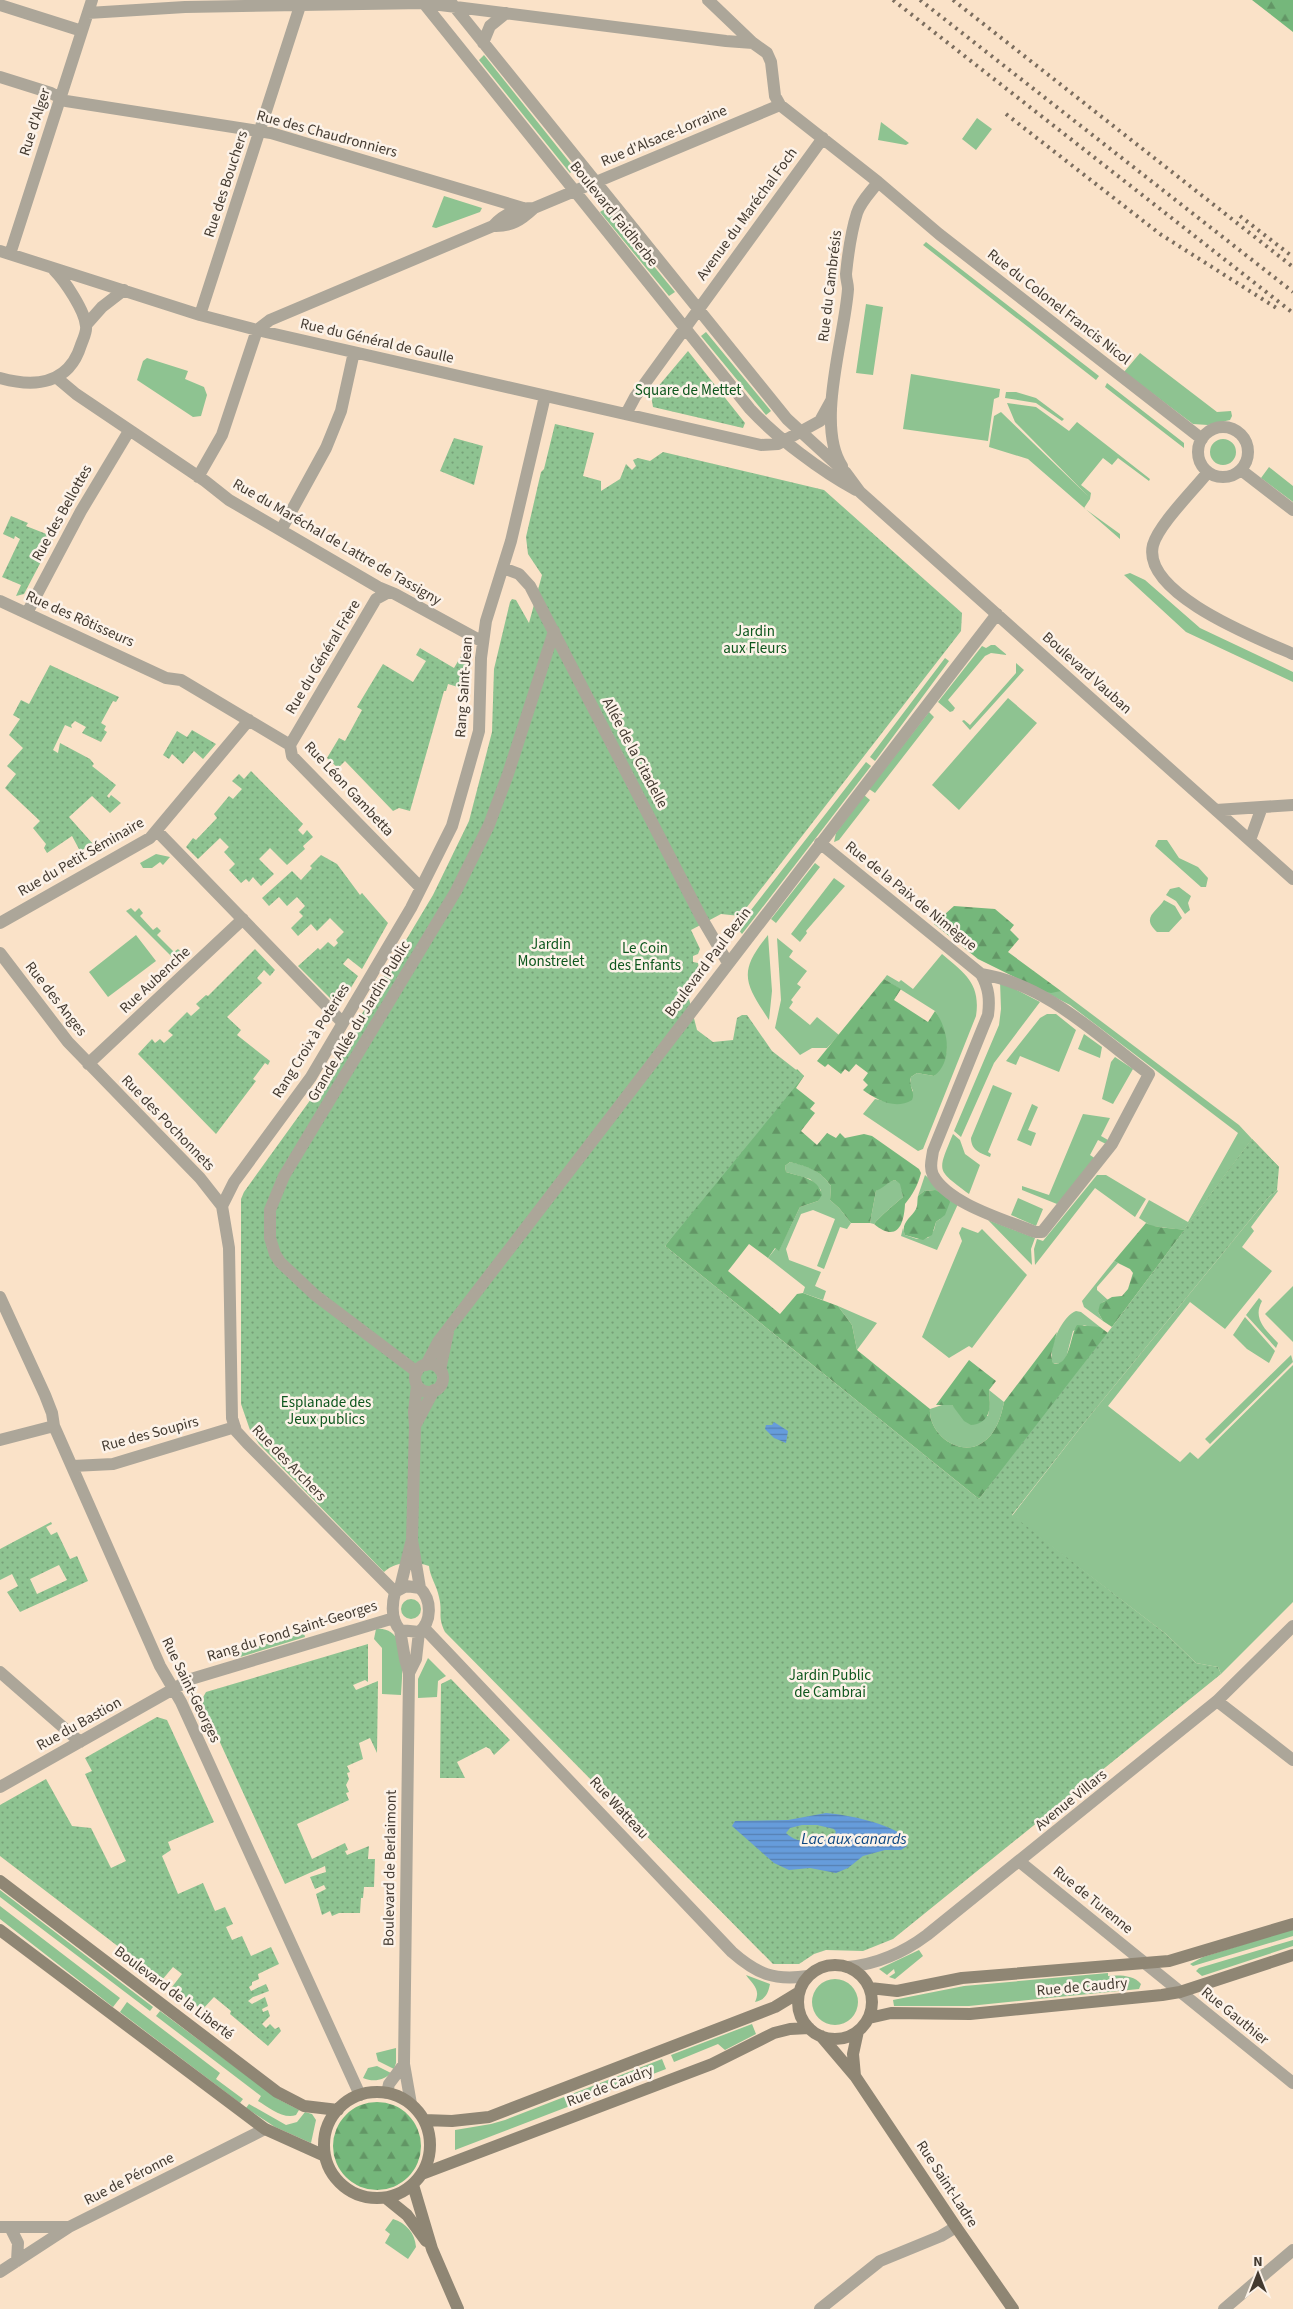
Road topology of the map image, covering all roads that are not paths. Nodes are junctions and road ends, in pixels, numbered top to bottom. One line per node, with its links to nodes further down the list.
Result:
1 (92, 0): 7 (street, Rue d'Alger)
2 (708, 0): 11 (street)
3 (422, 2): 4 (street); 6 (street); 19 (street, Boulevard Faidherbe)
4 (451, 3): 8 (street); 10 (street, Boulevard Faidherbe)
5 (0, 5): 9 (street)
6 (300, 6): 7 (street); 15 (street, Rue des Bouchers)
7 (88, 13): 9 (street, Rue d'Alger)
8 (506, 13): 10 (street); 11 (street)
9 (82, 31): 13 (street, Rue d'Alger)
10 (483, 43): 17 (street, Boulevard Faidherbe)
11 (753, 43): 14 (street)
12 (0, 77): 13 (street, Rue des Chaudronniers)
13 (60, 98): 15 (street, Rue des Chaudronniers); 21 (street, Rue d'Alger)
14 (780, 105): 16 (street, Rue du Colonel Francis Nicol); 17 (street, Rue d'Alsace-Lorraine)
15 (260, 131): 20 (street, Rue des Chaudronniers); 25 (street, Rue des Bouchers)
16 (823, 138): 18 (street, Rue du Colonel Francis Nicol); 24 (street, Avenue du Maréchal Foch)
17 (595, 182): 19 (street, Rue d'Alsace-Lorraine); 24 (street, Boulevard Faidherbe)
18 (878, 182): 33 (street, Rue du Cambrésis); 37 (street, Rue du Colonel Francis Nicol)
19 (574, 191): 20 (street, Rue d'Alsace-Lorraine); 27 (street, Boulevard Faidherbe)
20 (528, 208): 28 (street, Rue d'Alsace-Lorraine)
21 (5, 253): 22 (street, Rue du Général de Gaulle)
22 (54, 269): 23 (street, Rue du Général de Gaulle); 26 (street)
23 (124, 290): 25 (street, Rue du Général de Gaulle); 26 (street)
24 (698, 309): 27 (street, Avenue du Maréchal Foch); 36 (street, Boulevard Faidherbe)
25 (200, 315): 28 (street, Rue du Général de Gaulle)
26 (86, 326): 31 (street)
27 (685, 327): 34 (street, Avenue du Maréchal Foch); 38 (street, Boulevard Faidherbe)
28 (257, 330): 29 (street, Rue du Général de Gaulle); 42 (street)
29 (354, 352): 32 (street, Rue du Général de Gaulle); 45 (street)
30 (0, 378): 31 (street)
31 (57, 378): 35 (street, Rue du Maréchal de Lattre de Tassigny)
32 (546, 396): 34 (street, Rue du Général de Gaulle); 46 (street, Rang Saint-Jean)
33 (831, 401): 36 (street, Rue du Cambrésis); 40 (street, Rue du Cambrésis)
34 (626, 414): 38 (street, Rue du Général de Gaulle)
35 (129, 430): 42 (street, Rue du Maréchal de Lattre de Tassigny); 49 (street, Rue des Bellottes)
36 (801, 431): 38 (street, Rue du Cambrésis); 40 (street, Boulevard Vauban)
37 (1202, 439): 39 (street); 41 (street)
38 (785, 440): 43 (street, Boulevard Vauban)
39 (1241, 470): 41 (street); 44 (street)
40 (846, 472): 43 (street, Boulevard Vauban)
41 (1208, 472): 53 (street)
42 (198, 477): 45 (street, Rue du Maréchal de Lattre de Tassigny)
43 (860, 492): 50 (street, Boulevard Vauban)
44 (1293, 510)
45 (281, 530): 47 (street, Rue du Maréchal de Lattre de Tassigny)
46 (503, 568): 51 (street, Allée de la Citadelle); 52 (street, Rang Saint-Jean)
47 (389, 592): 52 (street, Rue du Maréchal de Lattre de Tassigny); 55 (street, Rue du Général Frère)
48 (0, 601): 49 (street, Rue des Rôtisseurs)
49 (27, 613): 54 (street, Rue des Rôtisseurs)
50 (997, 614): 58 (street, Boulevard Vauban); 61 (street, Boulevard Paul Bezin)
51 (554, 632): 67 (street, Allée de la Citadelle); 75 (street, Grande Allée du Jardin Public)
52 (483, 642): 63 (street, Rang Saint-Jean)
53 (1293, 654)
54 (249, 720): 55 (street, Rue Léon Gambetta); 59 (street, Rue du Petit Séminaire)
55 (290, 745): 63 (street, Rue Léon Gambetta)
56 (1293, 805): 57 (street)
57 (1262, 807): 58 (street); 60 (street)
58 (1216, 810): 60 (street, Boulevard Vauban)
59 (157, 831): 64 (street); 65 (street, Rue du Petit Séminaire)
60 (1250, 840): 62 (street, Boulevard Vauban)
61 (820, 843): 67 (street, Boulevard Paul Bezin); 68 (street, Rue de la Paix de Nimègue)
62 (1293, 879)
63 (421, 888): 69 (street, Rang Croix à Poteries)
64 (243, 919): 69 (street); 70 (street, Rue Aubenche)
65 (0, 923)
66 (0, 953): 70 (street, Rue des Anges)
67 (728, 963): 73 (street, Boulevard Paul Bezin)
68 (981, 974): 68 (street, Rue de la Paix de Nimègue)
69 (343, 1023): 71 (street, Rang Croix à Poteries)
70 (88, 1064): 71 (street, Rue des Pochonnets)
71 (222, 1206): 79 (street, Rue des Archers)
72 (0, 1297): 77 (street, Rue Saint-Georges)
73 (448, 1332): 74 (street, Boulevard Paul Bezin); 75 (street, Boulevard Paul Bezin)
74 (440, 1370): 75 (street); 76 (street)
75 (420, 1374): 76 (street); 78 (street, Boulevard Paul Bezin)
76 (434, 1390): 78 (street, Boulevard Paul Bezin)
77 (54, 1426): 80 (street); 81 (street, Rue Saint-Georges)
78 (415, 1426): 82 (street, Boulevard Paul Bezin)
79 (234, 1427): 81 (street, Rue des Soupirs); 84 (street, Rue des Archers)
80 (0, 1440)
81 (73, 1466): 91 (street, Rue Saint-Georges)
82 (412, 1540): 83 (street, Boulevard Paul Bezin); 84 (street, Boulevard Paul Bezin)
83 (420, 1588): 84 (street); 88 (street)
84 (397, 1590): 85 (street)
85 (394, 1618): 87 (street); 91 (street, Rang du Fond Saint-Georges)
86 (1293, 1626): 92 (street, Avenue Villars)
87 (400, 1630): 88 (street); 90 (street, Boulevard de Berlaimont)
88 (421, 1630): 90 (street, Boulevard de Berlaimont); 103 (street, Rue Watteau)
89 (0, 1672): 93 (street)
90 (409, 1672): 111 (street, Boulevard de Berlaimont)
91 (173, 1688): 93 (street, Rue du Bastion); 115 (street, Rue Saint-Georges)
92 (1217, 1701): 94 (street); 96 (street, Avenue Villars)
93 (80, 1742): 95 (street, Rue du Bastion)
94 (1293, 1760)
95 (0, 1787)
96 (1020, 1862): 101 (street, Rue de Turenne); 102 (street, Avenue Villars)
97 (0, 1881): 117 (main road, Boulevard de la Liberté)
98 (1293, 1924): 101 (main road, Rue de Caudry)
99 (0, 1930): 119 (main road)
100 (1293, 1954): 105 (main road, Rue de Caudry)
101 (1145, 1964): 104 (main road, Rue de Caudry); 105 (street, Rue de Turenne)
102 (848, 1966): 103 (main road); 104 (main road)
103 (808, 1976): 106 (main road)
104 (870, 1988): 107 (main road)
105 (1180, 1992): 107 (main road, Rue de Caudry); 113 (street, Rue Gauthier)
106 (798, 1993): 108 (main road); 118 (main road, Rue de Caudry)
107 (869, 2018): 109 (main road)
108 (809, 2028): 110 (main road); 121 (main road, Rue de Caudry)
109 (858, 2031): 110 (main road); 112 (main road)
110 (821, 2036): 112 (main road, Rue Saint-Ladre)
111 (404, 2064): 114 (street); 116 (street, Boulevard de Berlaimont)
112 (855, 2076): 126 (main road, Rue Saint-Ladre)
113 (1293, 2083)
114 (387, 2093): 115 (main road); 116 (main road)
115 (360, 2095): 117 (main road)
116 (411, 2104): 118 (main road)
117 (338, 2110): 120 (main road)
118 (424, 2120): 121 (main road)
119 (265, 2129): 120 (main road); 125 (street, Rue de Péronne)
120 (325, 2156): 123 (main road)
121 (422, 2174): 122 (main road)
122 (413, 2185): 123 (main road); 127 (main road)
123 (386, 2198): 127 (main road)
124 (5, 2227): 125 (street, Rue de Péronne); 129 (street)
125 (69, 2228): 129 (street)
126 (956, 2228): 132 (street); 133 (main road, Rue Saint-Ladre)
127 (432, 2249): 131 (main road)
128 (1293, 2250): 134 (street)
129 (17, 2261): 130 (street)
130 (0, 2272)
131 (458, 2309)
132 (820, 2309)
133 (1013, 2309)
134 (1224, 2309)

